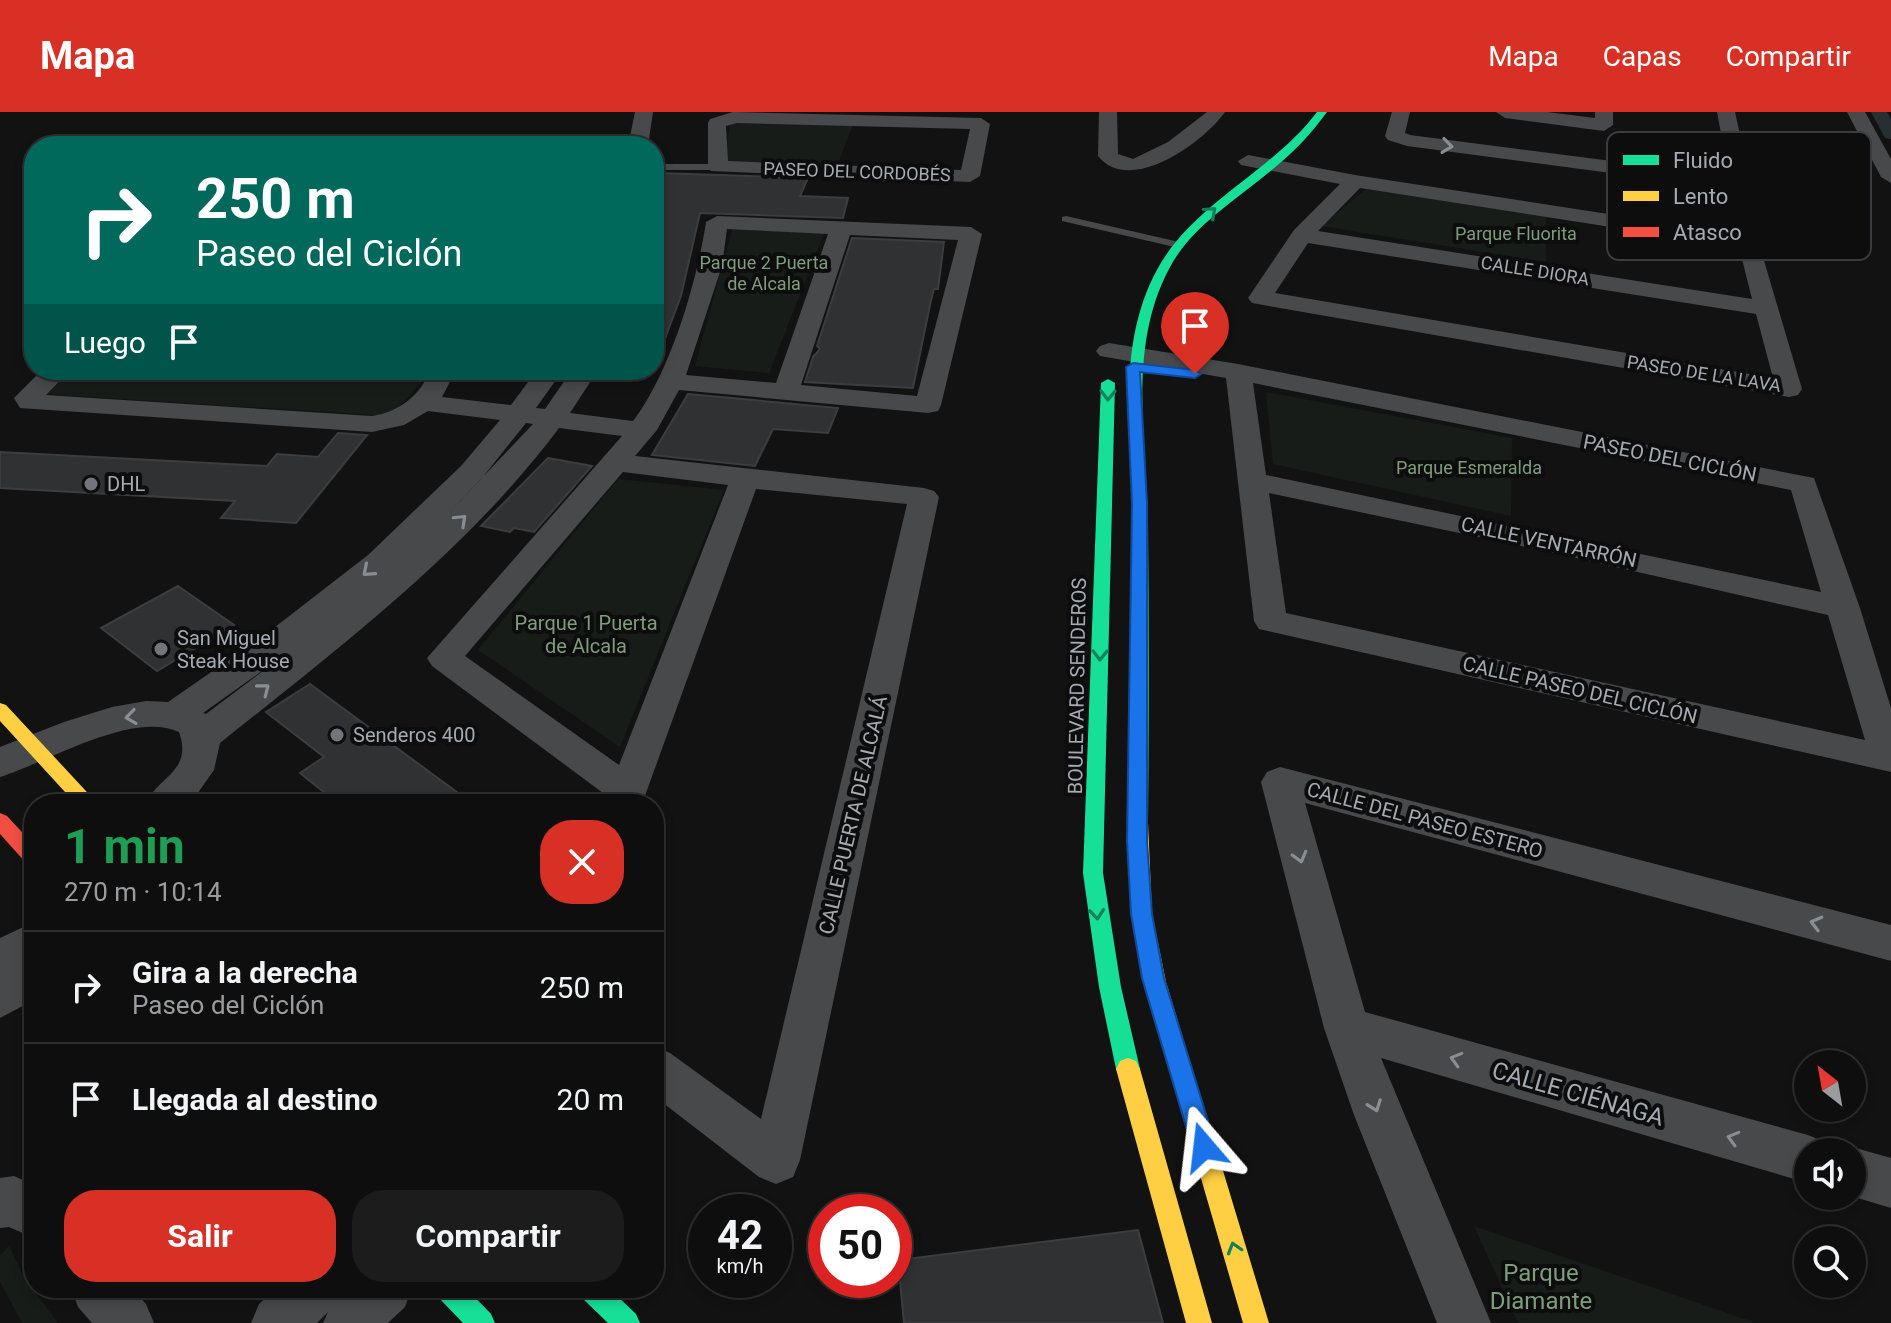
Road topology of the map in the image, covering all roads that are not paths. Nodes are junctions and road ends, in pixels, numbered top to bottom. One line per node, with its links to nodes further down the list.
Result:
1 (644, 112): 13 (street)
2 (1108, 112): 3 (street)
3 (1216, 112)
4 (1299, 112): 18 (main road, BOULEVARD SENDEROS)
5 (1322, 112): 18 (main road, BOULEVARD SENDEROS)
6 (1401, 112): 19 (street, one-way to 19)
7 (1505, 112): 8 (street)
8 (1604, 112)
9 (1726, 112): 11 (street, one-way to 9)
10 (1856, 112): 12 (street)
11 (1730, 132)
12 (1867, 132)
13 (640, 136)
14 (1871, 140): 20 (street)
15 (664, 159): 16 (lane)
16 (718, 162): 16 (street, PASEO DEL CORDOBÉS); 17 (lane)
17 (664, 166)
18 (1256, 166): 21 (street, PASEO DE LA LAVA); 22 (main road, BOULEVARD SENDEROS); 27 (main road, BOULEVARD SENDEROS, one-way to 18)
19 (1607, 166)
20 (1891, 177)
21 (1350, 185): 24 (street, PASEO DE LA LAVA); 26 (street, PASEO DE LA LAVA)
22 (1207, 192)
23 (1066, 219): 27 (lane)
24 (1607, 222)
25 (841, 228): 35 (street); 37 (street); 37 (street)
26 (1302, 235): 29 (street, CALLE DIORA); 29 (street, PASEO DE LA LAVA)
27 (1179, 245): 30 (main road, BOULEVARD SENDEROS)
28 (1754, 260): 29 (street, PASEO DE LA LAVA)
29 (1767, 308)
30 (1119, 355): 31 (street, PASEO DEL CICLÓN); 48 (main road, BOULEVARD SENDEROS, one-way to 48); 48 (main road, BOULEVARD SENDEROS)
31 (1244, 376): 42 (street); 43 (street, PASEO DEL CICLÓN)
32 (45, 380): 36 (street)
33 (548, 380): 38 (street)
34 (574, 380): 38 (street)
35 (671, 381): 37 (street); 39 (street)
36 (433, 386): 38 (street)
37 (786, 392)
38 (542, 408): 39 (street); 44 (street)
39 (648, 421): 40 (street)
40 (616, 462): 41 (street, CALLE PUERTA DE ALCALÁ); 54 (street)
41 (745, 479): 55 (street); 64 (street, CALLE PUERTA DE ALCALÁ)
42 (1253, 481): 43 (street, CALLE VENTARRÓN); 50 (street, CALLE PASEO DEL CICLÓN)
43 (1844, 608): 50 (street, PASEO DEL CICLÓN)
44 (298, 645): 46 (street); 47 (street, one-way to 44)
45 (0, 710): 49 (main road)
46 (173, 716): 47 (street); 49 (street, one-way to 49)
47 (202, 737): 53 (street)
48 (1120, 741): 80 (main road, BOULEVARD SENDEROS, one-way to 80); 81 (main road, BOULEVARD SENDEROS, one-way to 48)
49 (35, 744): 51 (street); 52 (main road)
50 (1889, 759)
51 (0, 763)
52 (79, 794)
53 (173, 794)
54 (622, 794)
55 (627, 794)
56 (0, 821): 57 (main road)
57 (24, 847)
58 (1891, 943): 63 (street, CALLE DEL PASEO ESTERO, one-way to 63)
59 (24, 946): 60 (street)
60 (0, 961)
61 (24, 982): 62 (street)
62 (0, 998)
63 (1347, 1028): 65 (street, CALLE CIÉNAGA, one-way to 63); 82 (street, CALLE DEL PASEO ESTERO, one-way to 82)
64 (664, 1076)
65 (1794, 1155)
66 (1866, 1176): 67 (street)
67 (1891, 1183)
68 (0, 1203): 69 (street)
69 (24, 1207)
70 (106, 1298): 75 (street)
71 (304, 1298): 76 (street)
72 (376, 1298): 77 (street)
73 (457, 1298): 78 (main road)
74 (601, 1298): 79 (main road)
75 (127, 1323)
76 (278, 1323)
77 (350, 1323)
78 (482, 1323)
79 (627, 1323)
80 (1199, 1323)
81 (1256, 1323)
82 (1460, 1323)

